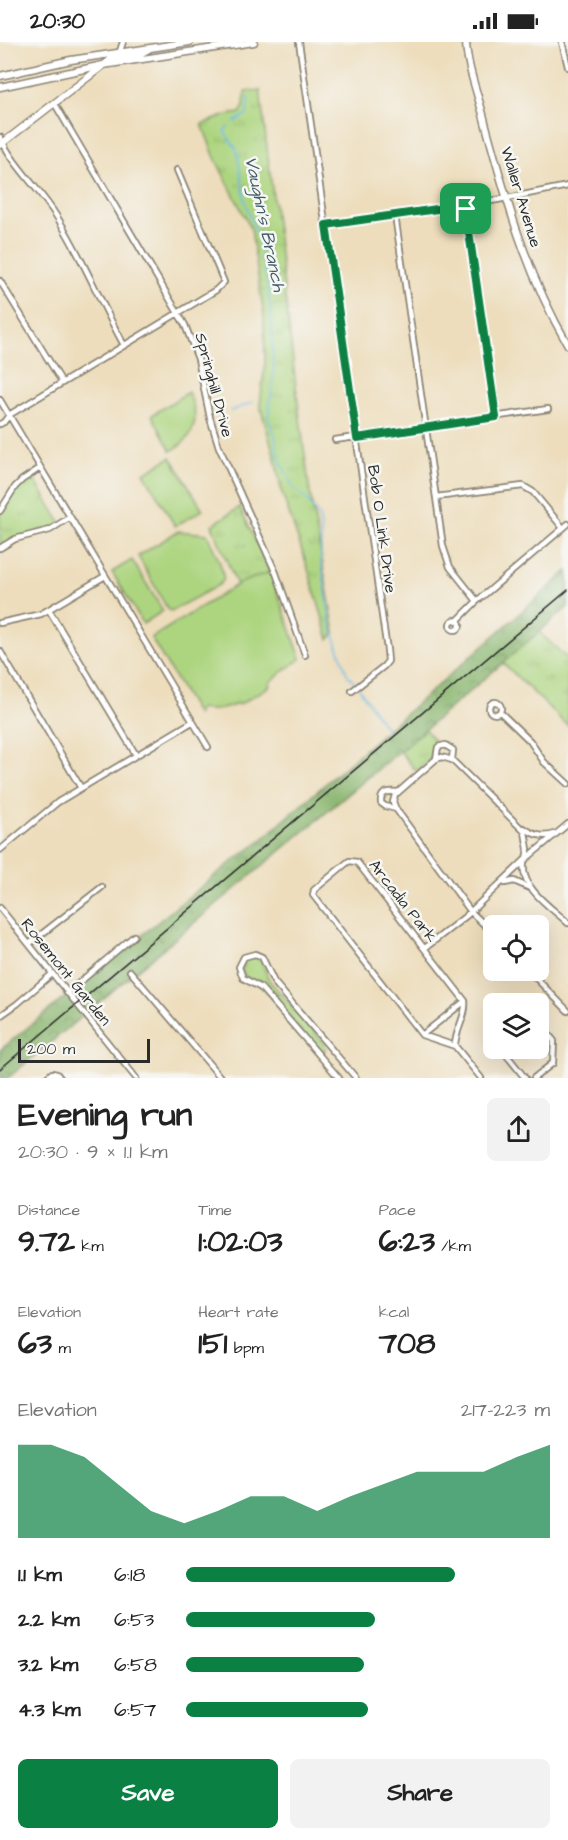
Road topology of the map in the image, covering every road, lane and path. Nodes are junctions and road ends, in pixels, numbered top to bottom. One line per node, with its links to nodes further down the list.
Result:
1 (123, 42): 9 (street)
2 (187, 42): 8 (main road); 10 (street)
3 (254, 42): 10 (main road)
4 (299, 42): 22 (street, Bob O Link Drive)
5 (461, 42): 7 (main road, Waller Avenue)
6 (562, 42): 12 (street)
7 (466, 46): 19 (main road, Waller Avenue)
8 (152, 47): 9 (main road); 11 (main road)
9 (120, 51): 13 (main road)
10 (188, 52): 11 (main road)
11 (103, 65): 14 (main road); 15 (main road)
12 (568, 67)
13 (0, 76)
14 (0, 87)
15 (55, 104): 16 (main road); 24 (street, Springhill Drive)
16 (1, 142): 26 (street)
17 (177, 170): 24 (street)
18 (568, 186): 19 (street)
19 (506, 198): 20 (street); 25 (main road, Waller Avenue)
20 (465, 205): 21 (street); 33 (street)
21 (395, 215): 22 (street); 35 (street)
22 (326, 225): 36 (street, Bob O Link Drive)
23 (0, 281): 28 (street)
24 (179, 311): 26 (street); 50 (street, Springhill Drive)
25 (565, 333): 27 (main road, Waller Avenue)
26 (124, 345): 28 (street)
27 (568, 345)
28 (62, 382): 32 (street)
29 (0, 400): 32 (street)
30 (548, 410): 33 (street)
31 (0, 414): 32 (street)
32 (9, 415): 34 (street); 38 (street)
33 (496, 417): 35 (street)
34 (0, 424)
35 (426, 428): 36 (street); 39 (street)
36 (357, 438): 37 (street); 51 (street, Bob O Link Drive)
37 (335, 440)
38 (40, 468): 40 (street); 41 (street)
39 (436, 497): 42 (street); 45 (street)
40 (0, 511)
41 (70, 517): 43 (street); 44 (street)
42 (566, 526): 45 (street)
43 (0, 548)
44 (105, 576): 46 (street); 53 (street)
45 (477, 601): 47 (street)
46 (49, 609): 48 (street); 55 (street)
47 (457, 621)
48 (0, 622)
49 (0, 651): 59 (street)
50 (305, 655)
51 (356, 689)
52 (500, 712): 58 (street)
53 (192, 722): 54 (street); 55 (street)
54 (208, 747)
55 (136, 755): 59 (street)
56 (436, 759): 57 (street); 57 (street); 60 (street)
57 (452, 760): 62 (street)
58 (568, 784)
59 (81, 788): 65 (street)
60 (397, 792): 61 (street); 61 (street)
61 (396, 809): 71 (street)
62 (515, 820): 64 (street); 66 (street)
63 (568, 824): 64 (street)
64 (558, 833): 66 (street)
65 (0, 850)
66 (525, 861): 67 (street); 69 (street)
67 (498, 886): 69 (street); 71 (street)
68 (102, 887): 75 (street)
69 (530, 888): 73 (street)
70 (0, 908): 75 (street, Rosemont Garden)
71 (471, 912): 72 (street); 76 (street)
72 (483, 923)
73 (568, 923)
74 (134, 936): 80 (street)
75 (29, 944): 78 (street, Rosemont Garden)
76 (425, 948): 81 (street, Arcadia Park); 84 (street, Arcadia Park)
77 (130, 971): 93 (street)
78 (52, 974): 80 (street, Rosemont Garden); 83 (street)
79 (539, 981): 82 (street)
80 (67, 993): 92 (street, Rosemont Garden)
81 (465, 1001): 84 (street); 86 (street)
82 (568, 1011)
83 (0, 1016)
84 (422, 1035): 86 (street)
85 (549, 1035): 98 (street)
86 (455, 1046): 96 (street)
87 (331, 1049): 88 (street); 88 (street); 95 (street)
88 (321, 1058): 94 (street)
89 (510, 1059): 97 (street)
90 (46, 1078): 91 (street)
91 (60, 1078)
92 (136, 1078)
93 (221, 1078)
94 (339, 1078)
95 (356, 1078)
96 (481, 1078)
97 (525, 1078)
98 (534, 1078)

